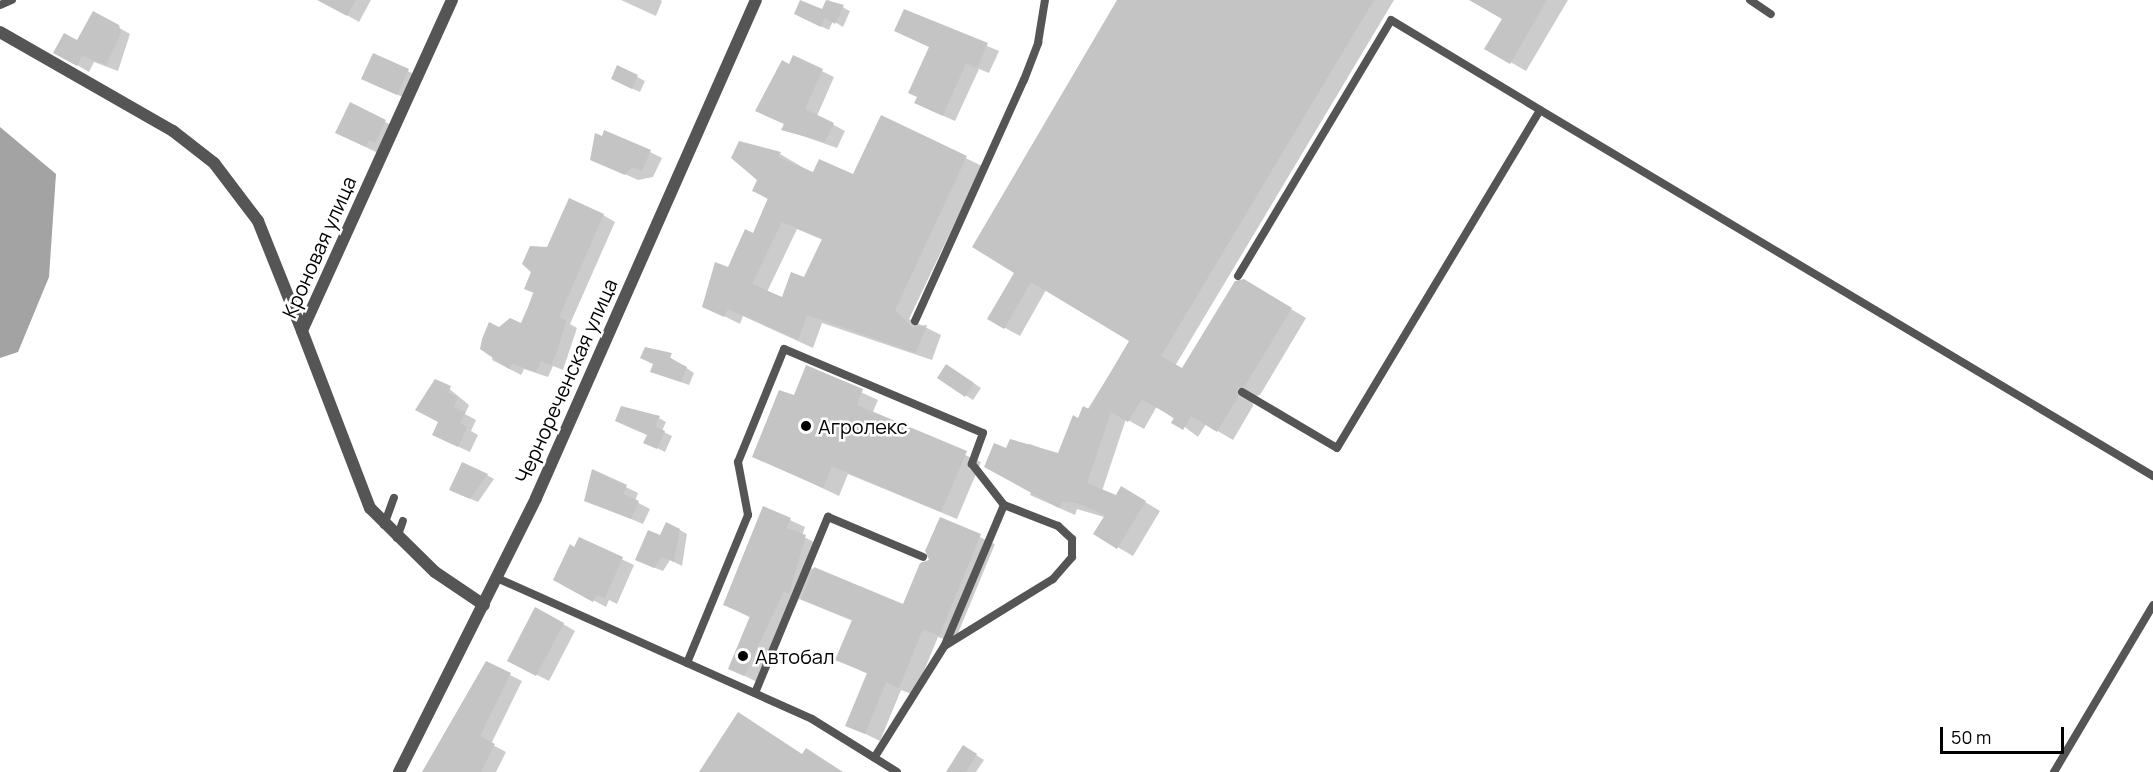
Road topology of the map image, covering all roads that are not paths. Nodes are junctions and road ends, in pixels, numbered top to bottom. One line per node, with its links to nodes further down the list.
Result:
1 (12, 0): 6 (lane)
2 (452, 0): 12 (street, Кроновая улица)
3 (756, 0): 21 (street, Чернореченская улица)
4 (1044, 0): 11 (lane)
5 (1750, 0): 7 (lane)
6 (0, 5)
7 (1772, 14)
8 (0, 32): 12 (street)
9 (1540, 110): 10 (lane); 13 (lane); 14 (lane)
10 (1238, 276)
11 (915, 321)
12 (302, 331): 18 (street, Кроновая улица)
13 (1242, 392)
14 (2153, 476)
15 (394, 498): 18 (lane)
16 (1004, 506): 24 (lane); 24 (lane); 25 (lane)
17 (403, 521): 19 (lane)
18 (384, 525): 19 (street, Кроновая улица)
19 (397, 538): 22 (street, Кроновая улица)
20 (923, 557): 26 (lane)
21 (498, 578): 22 (street, Чернореченская улица); 25 (lane)
22 (484, 605): 28 (street, Чернореченская улица)
23 (2153, 605): 30 (lane)
24 (945, 645): 27 (lane)
25 (687, 663): 26 (lane)
26 (755, 693): 27 (lane)
27 (874, 758): 29 (lane)
28 (399, 772)
29 (897, 772)
30 (2054, 772)

